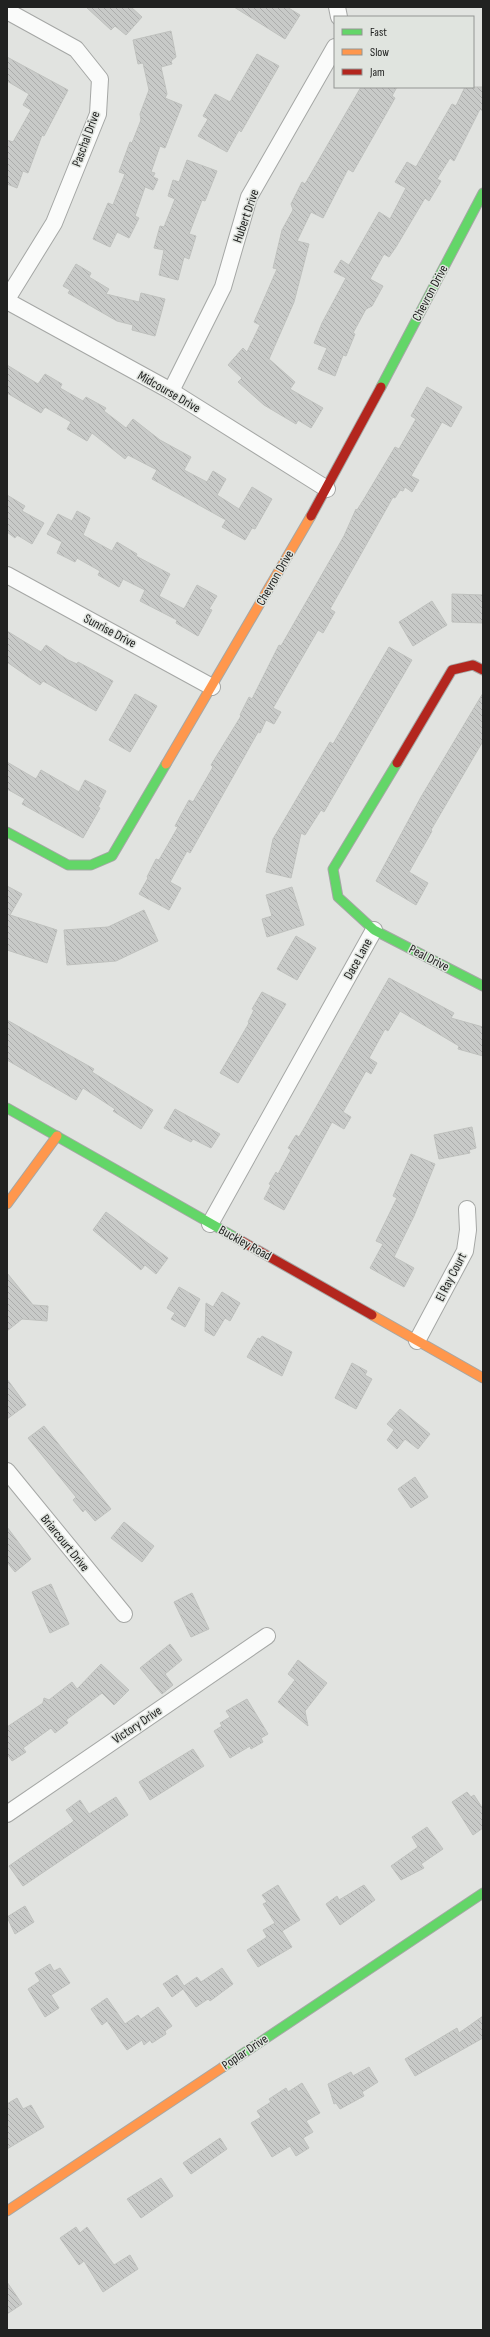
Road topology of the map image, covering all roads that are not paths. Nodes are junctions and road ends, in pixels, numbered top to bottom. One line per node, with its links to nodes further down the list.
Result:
1 (7, 11): 4 (street, Paschal Drive)
2 (334, 49): 5 (street, Hubert Drive)
3 (483, 193): 6 (street, Chevron Drive)
4 (7, 300): 5 (street, Midcourse Drive)
5 (171, 391): 6 (street, Midcourse Drive)
6 (327, 489): 9 (street, Chevron Drive)
7 (7, 575): 9 (street, Sunrise Drive)
8 (483, 670): 11 (street, Dace Lane)
9 (212, 687): 10 (street, Chevron Drive)
10 (7, 832)
11 (374, 930): 12 (street, Peal Drive); 17 (street, Dace Lane)
12 (483, 986)
13 (7, 1108): 14 (street, Buckley Road)
14 (57, 1136): 15 (street); 17 (street, Buckley Road)
15 (7, 1204)
16 (467, 1209): 18 (street, El Ray Court)
17 (210, 1224): 18 (street, Buckley Road)
18 (417, 1341): 19 (street, Buckley Road)
19 (483, 1378)
20 (7, 1471): 21 (street, Briarcourt Drive)
21 (124, 1614)
22 (267, 1636): 23 (street, Victory Drive)
23 (7, 1814)
24 (483, 1892): 25 (street, Poplar Drive)
25 (7, 2211)

